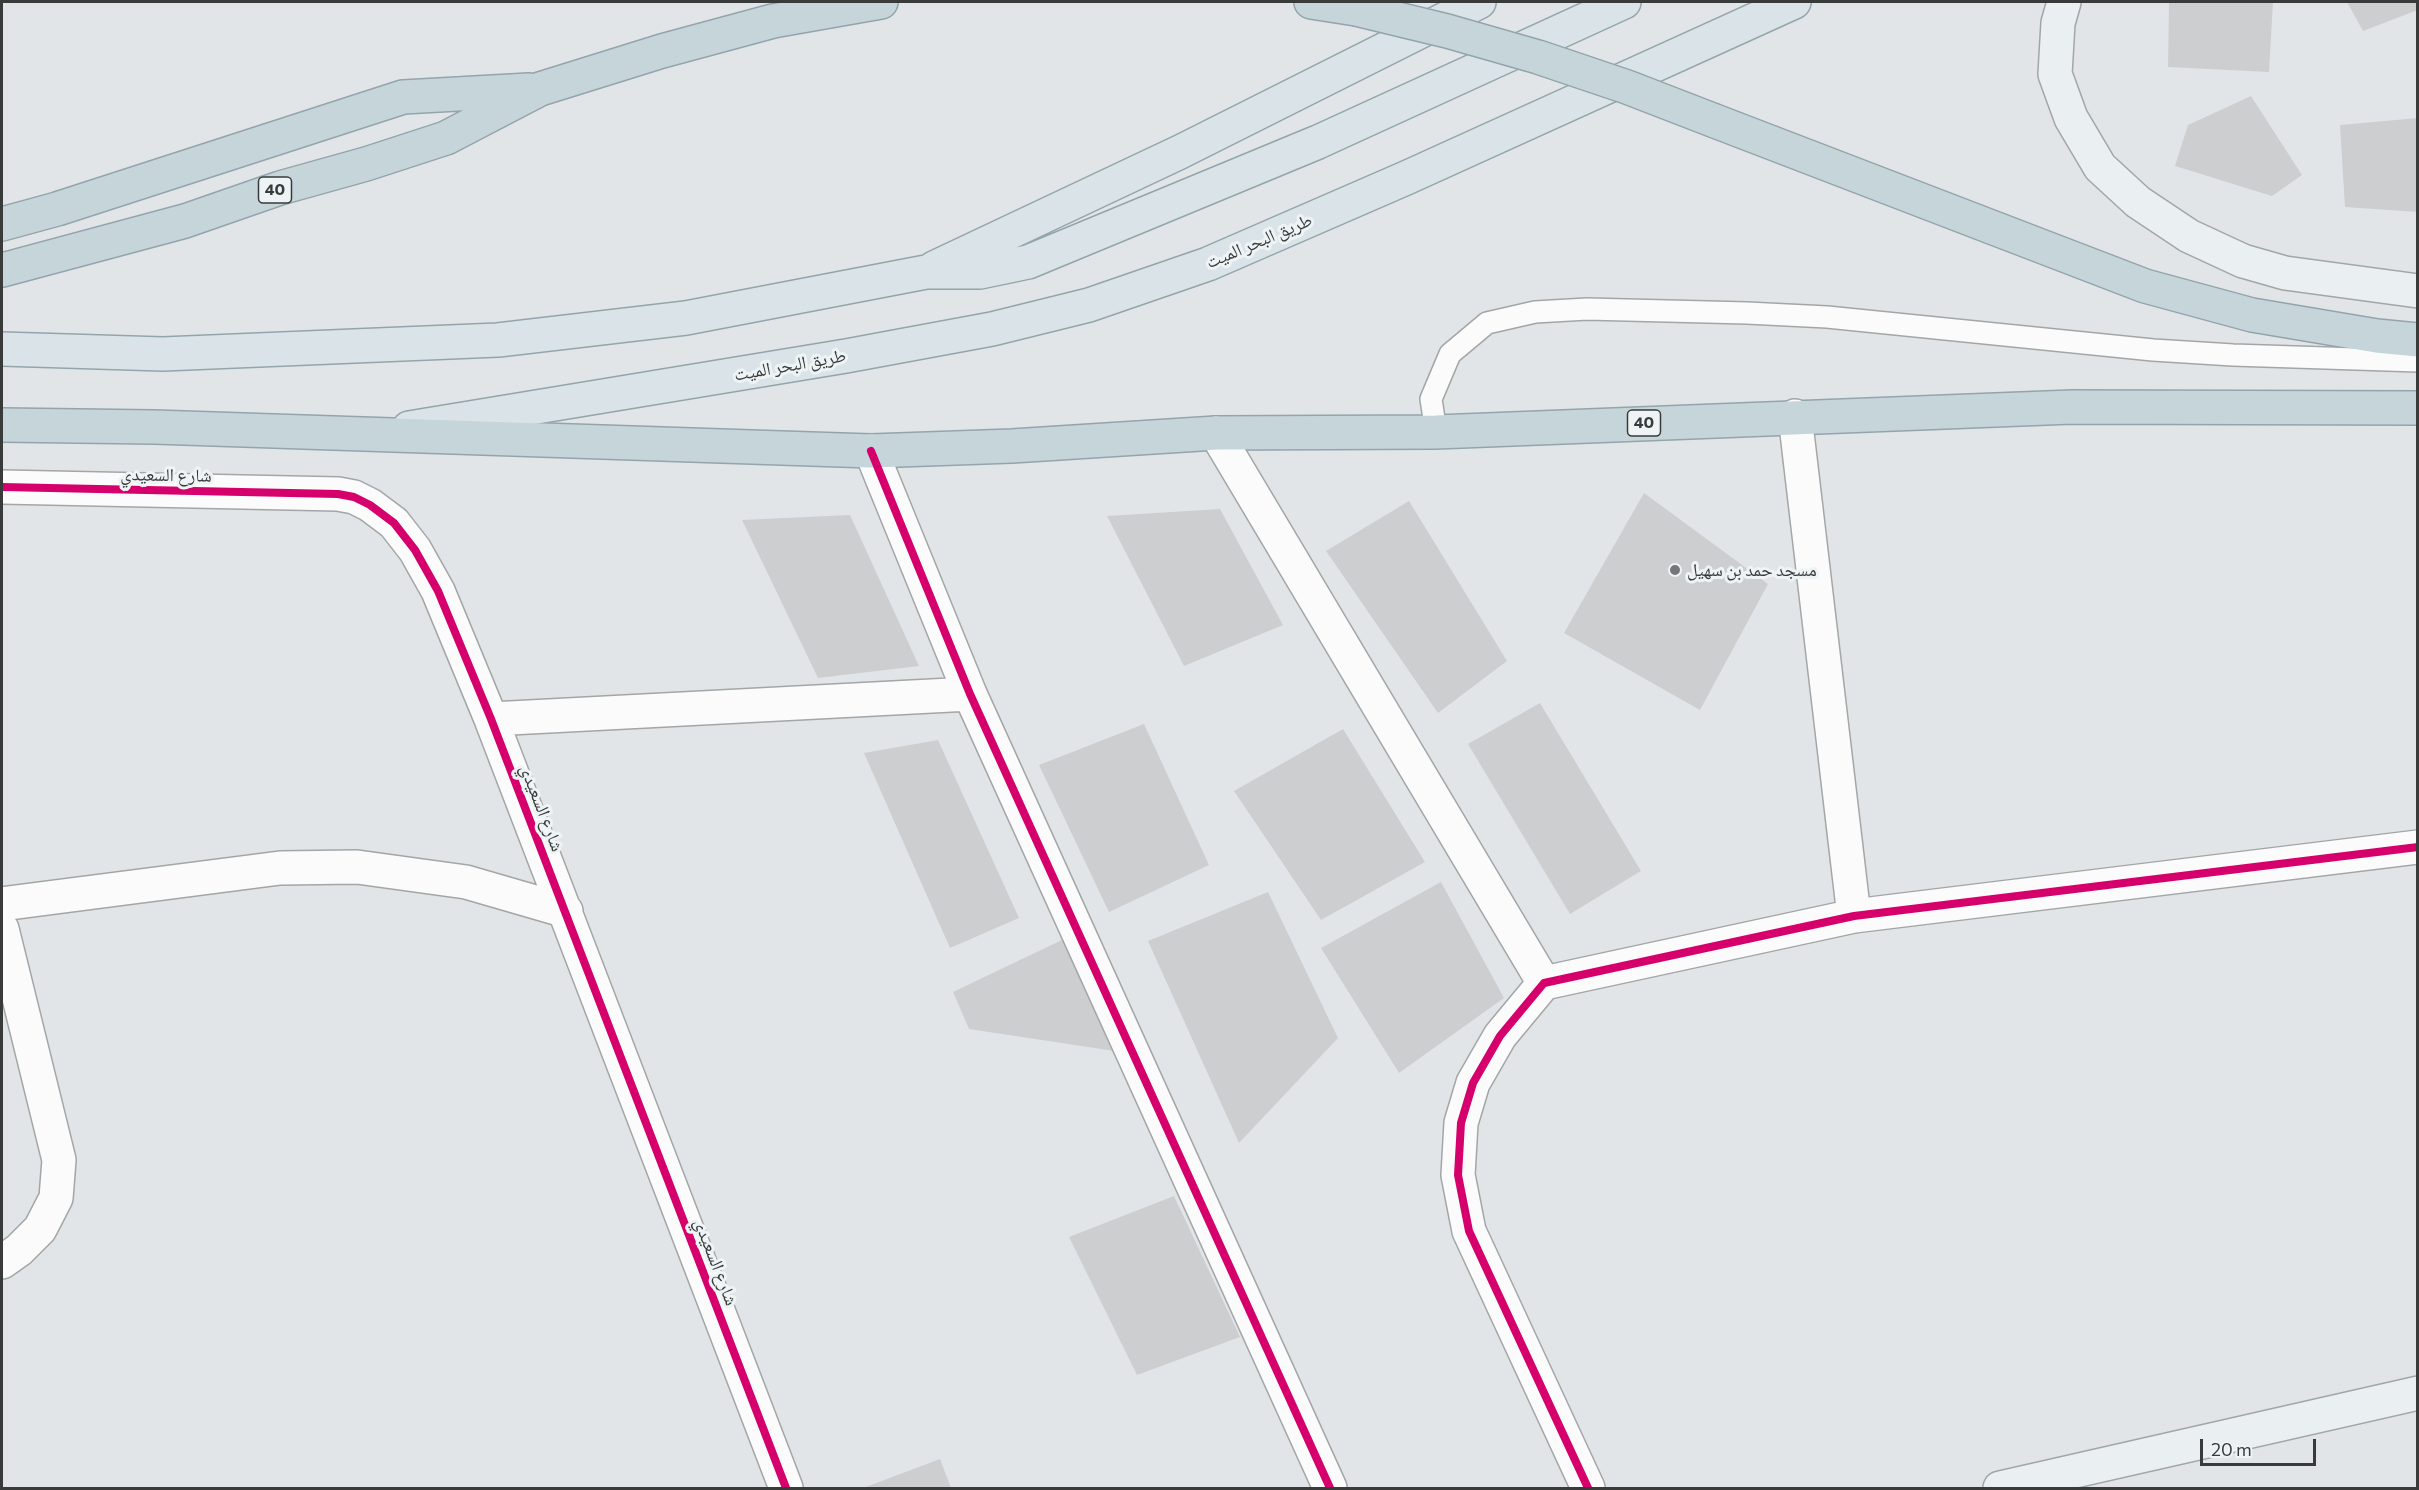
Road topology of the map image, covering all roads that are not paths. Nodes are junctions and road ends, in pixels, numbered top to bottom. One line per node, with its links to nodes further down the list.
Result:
1 (881, 2): 7 (highway, 40)
2 (1311, 2): 14 (highway, bridge)
3 (1479, 2): 12 (main road)
4 (1624, 2): 12 (main road)
5 (1794, 2): 8 (main road, طريق البحر الميت)
6 (2064, 2): 13 (street)
7 (781, 11): 9 (highway, 40)
8 (1753, 11): 22 (main road, طريق البحر الميت)
9 (540, 89): 10 (highway); 11 (highway, 40)
10 (2, 224)
11 (2, 270)
12 (926, 272): 15 (main road)
13 (2418, 291)
14 (2418, 340)
15 (2, 349)
16 (2418, 361): 20 (lane)
17 (2418, 408): 18 (highway, 40)
18 (1795, 417): 20 (highway, 40); 30 (street)
19 (2, 424): 22 (highway, 40)
20 (1436, 432): 21 (highway, 40)
21 (1216, 433): 23 (highway, 40); 32 (street)
22 (370, 434): 23 (highway, 40)
23 (871, 451): 25 (street)
24 (2, 487): 26 (street, شارع السعيدي)
25 (970, 694): 26 (street); 36 (street)
26 (491, 719): 29 (street, شارع السعيدي)
27 (2418, 847): 30 (street)
28 (2, 904): 29 (street)
29 (566, 911): 35 (street, شارع السعيدي)
30 (1854, 916): 32 (street)
31 (2, 929): 33 (street)
32 (1544, 983): 37 (street)
33 (2, 1262)
34 (2418, 1393): 38 (street)
35 (786, 1488)
36 (1330, 1488)
37 (1588, 1488)
38 (2000, 1488)

